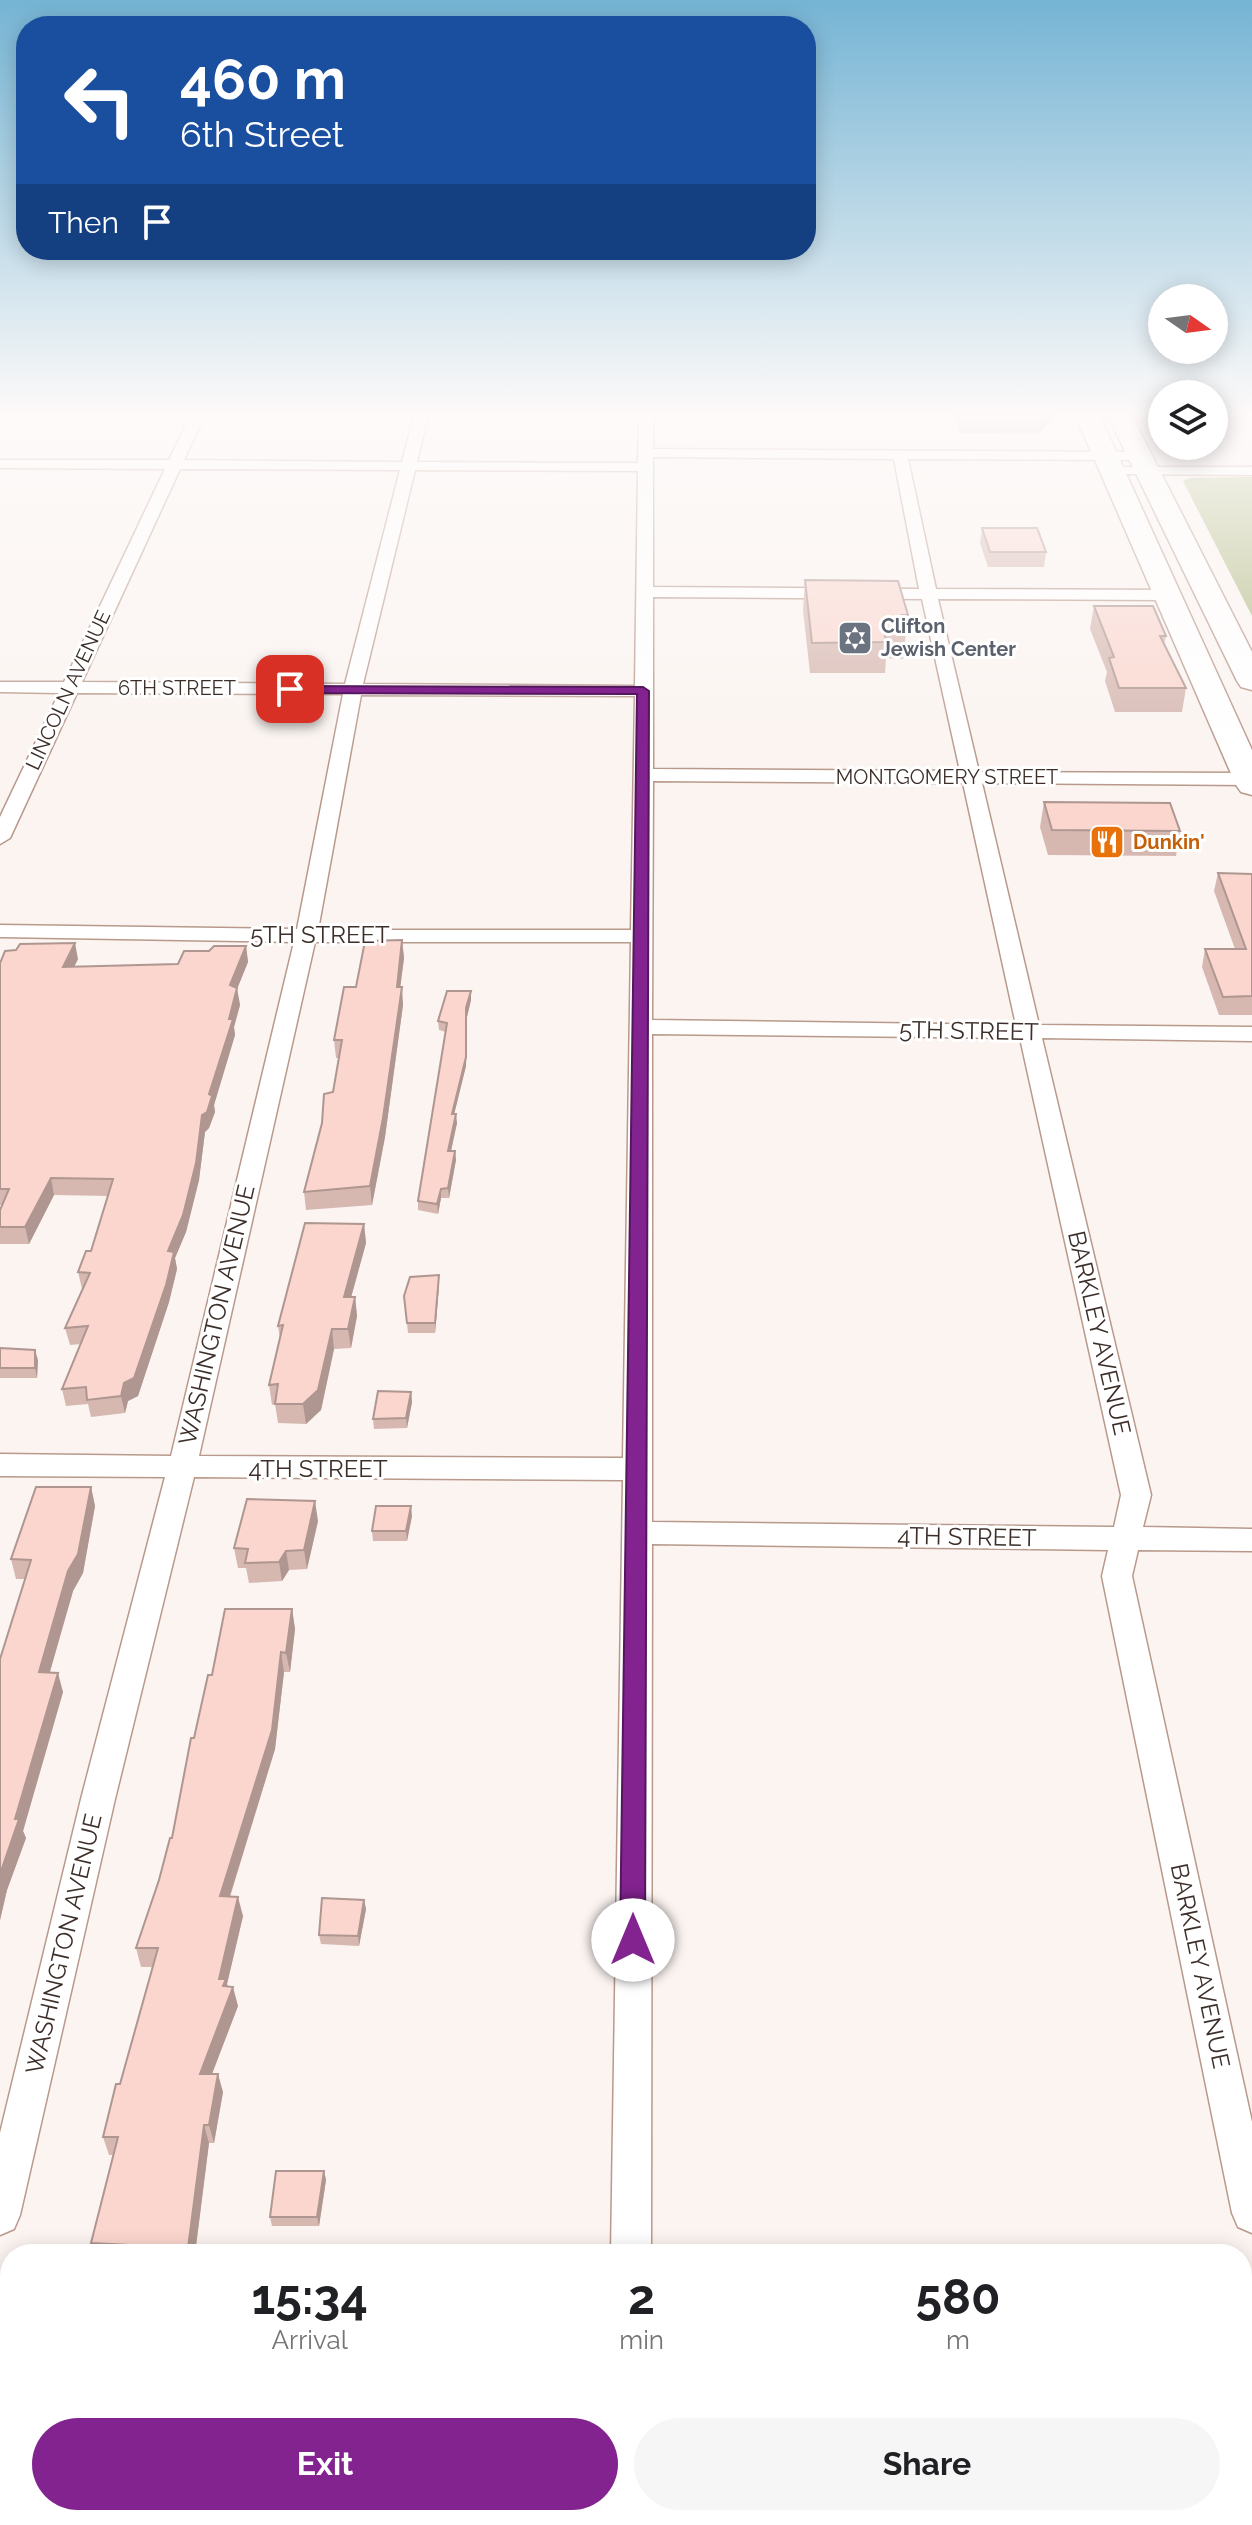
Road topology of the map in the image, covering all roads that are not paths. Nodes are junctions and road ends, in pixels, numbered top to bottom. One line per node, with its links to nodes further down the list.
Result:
1 (143, 530): 13 (street, LINCOLN AVENUE)
2 (393, 530): 14 (street, WASHINGTON AVENUE)
3 (644, 530): 7 (street)
4 (916, 530): 8 (street, BARKLEY AVENUE)
5 (1138, 530): 9 (highway)
6 (1179, 530): 10 (highway)
7 (644, 592): 8 (street); 15 (street)
8 (929, 594): 9 (street); 17 (street, BARKLEY AVENUE)
9 (1167, 595): 18 (highway)
10 (1246, 654): 11 (highway)
11 (1252, 681)
12 (0, 687): 13 (street, 6TH STREET)
13 (68, 688): 14 (street, 6TH STREET); 19 (street, LINCOLN AVENUE)
14 (353, 689): 15 (street, 6TH STREET); 21 (street, WASHINGTON AVENUE)
15 (643, 691): 16 (street)
16 (641, 775): 17 (street, MONTGOMERY STREET); 22 (street)
17 (971, 777): 18 (street, MONTGOMERY STREET); 24 (street, BARKLEY AVENUE)
18 (1251, 781)
19 (0, 838)
20 (0, 931): 21 (street, 5TH STREET)
21 (306, 936): 22 (street, 5TH STREET); 27 (street, WASHINGTON AVENUE)
22 (639, 936): 23 (street)
23 (639, 1027): 24 (street, 5TH STREET); 28 (street)
24 (1029, 1031): 25 (street, 5TH STREET); 30 (street, BARKLEY AVENUE)
25 (1252, 1034)
26 (0, 1465): 27 (street, 4TH STREET)
27 (182, 1468): 28 (street, 4TH STREET); 33 (street, WASHINGTON AVENUE)
28 (635, 1469): 29 (street)
29 (635, 1533): 30 (street, 4TH STREET); 34 (street)
30 (1126, 1539): 31 (street, 4TH STREET); 32 (street, BARKLEY AVENUE)
31 (1252, 1540)
32 (1252, 2213)
33 (0, 2215)
34 (631, 2244)

